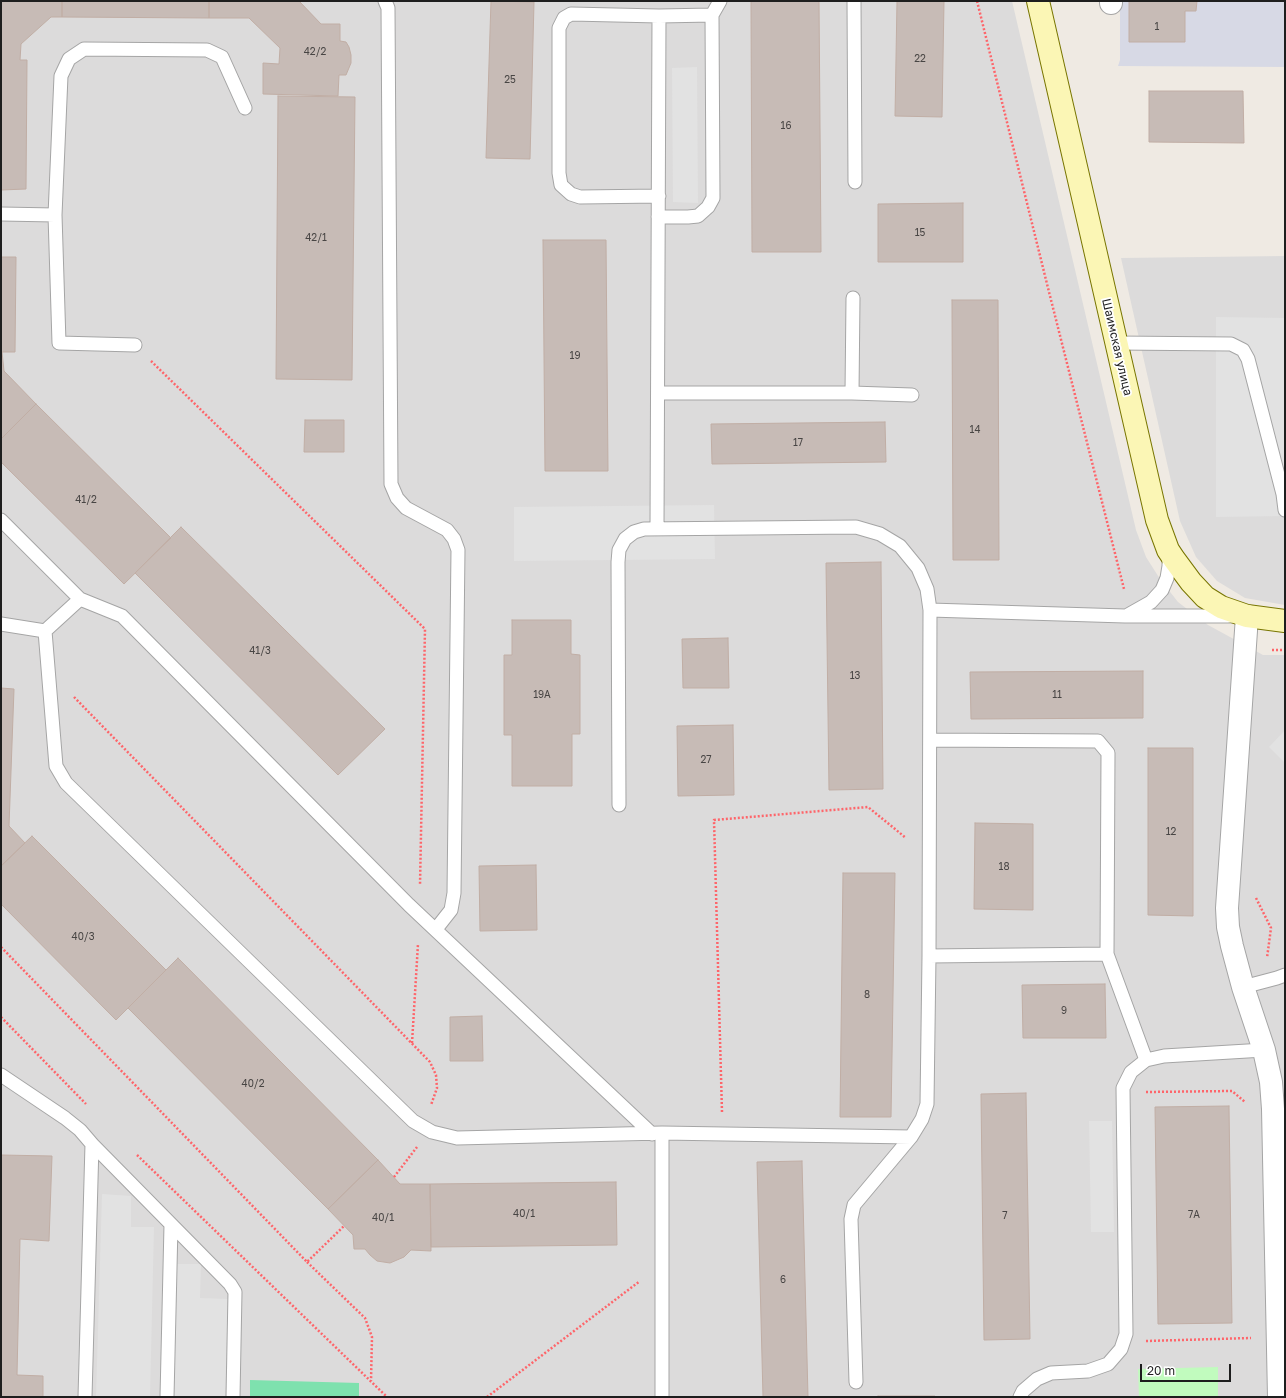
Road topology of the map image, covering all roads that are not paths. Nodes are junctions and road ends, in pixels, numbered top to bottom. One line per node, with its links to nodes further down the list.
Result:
1 (386, 1): 32 (lane)
2 (720, 1): 5 (lane)
3 (854, 1): 8 (lane)
4 (1038, 1): 14 (main road, Шаимская улица)
5 (712, 15): 6 (lane); 12 (lane)
6 (659, 16): 9 (lane); 9 (lane)
7 (246, 108): 11 (lane)
8 (856, 182)
9 (658, 196): 12 (lane)
10 (1, 214): 11 (lane)
11 (55, 215): 15 (lane)
12 (658, 218): 16 (lane)
13 (853, 298): 17 (lane)
14 (1116, 343): 19 (lane); 22 (main road, Шаимская улица)
15 (136, 345)
16 (658, 393): 17 (lane); 21 (lane)
17 (852, 393): 18 (lane)
18 (912, 395)
19 (1285, 510)
20 (1, 520): 23 (lane)
21 (657, 528): 24 (lane); 31 (lane)
22 (1168, 550): 25 (lane); 26 (main road, Шаимская улица)
23 (80, 599): 29 (lane); 32 (lane)
24 (930, 610): 25 (lane); 30 (lane)
25 (1125, 616): 26 (lane)
26 (1247, 616): 27 (main road, Шаимская улица); 36 (street)
27 (1285, 621)
28 (1, 624): 29 (lane)
29 (45, 631): 40 (lane)
30 (930, 740): 33 (lane); 34 (lane)
31 (619, 805)
32 (436, 929): 40 (lane)
33 (1107, 954): 34 (lane); 38 (lane)
34 (929, 956): 41 (lane)
35 (1285, 974): 36 (lane)
36 (1243, 987): 37 (street)
37 (1264, 1050): 38 (lane); 43 (street)
38 (1146, 1060): 51 (lane)
39 (1, 1075): 42 (lane)
40 (657, 1134): 41 (lane); 50 (lane)
41 (911, 1137): 46 (lane)
42 (92, 1144): 44 (lane); 47 (lane)
43 (1280, 1170): 45 (street)
44 (171, 1225): 48 (lane); 49 (lane)
45 (1281, 1327): 52 (street)
46 (856, 1382)
47 (86, 1397)
48 (167, 1397)
49 (233, 1397)
50 (662, 1397)
51 (1020, 1397)
52 (1279, 1397)

